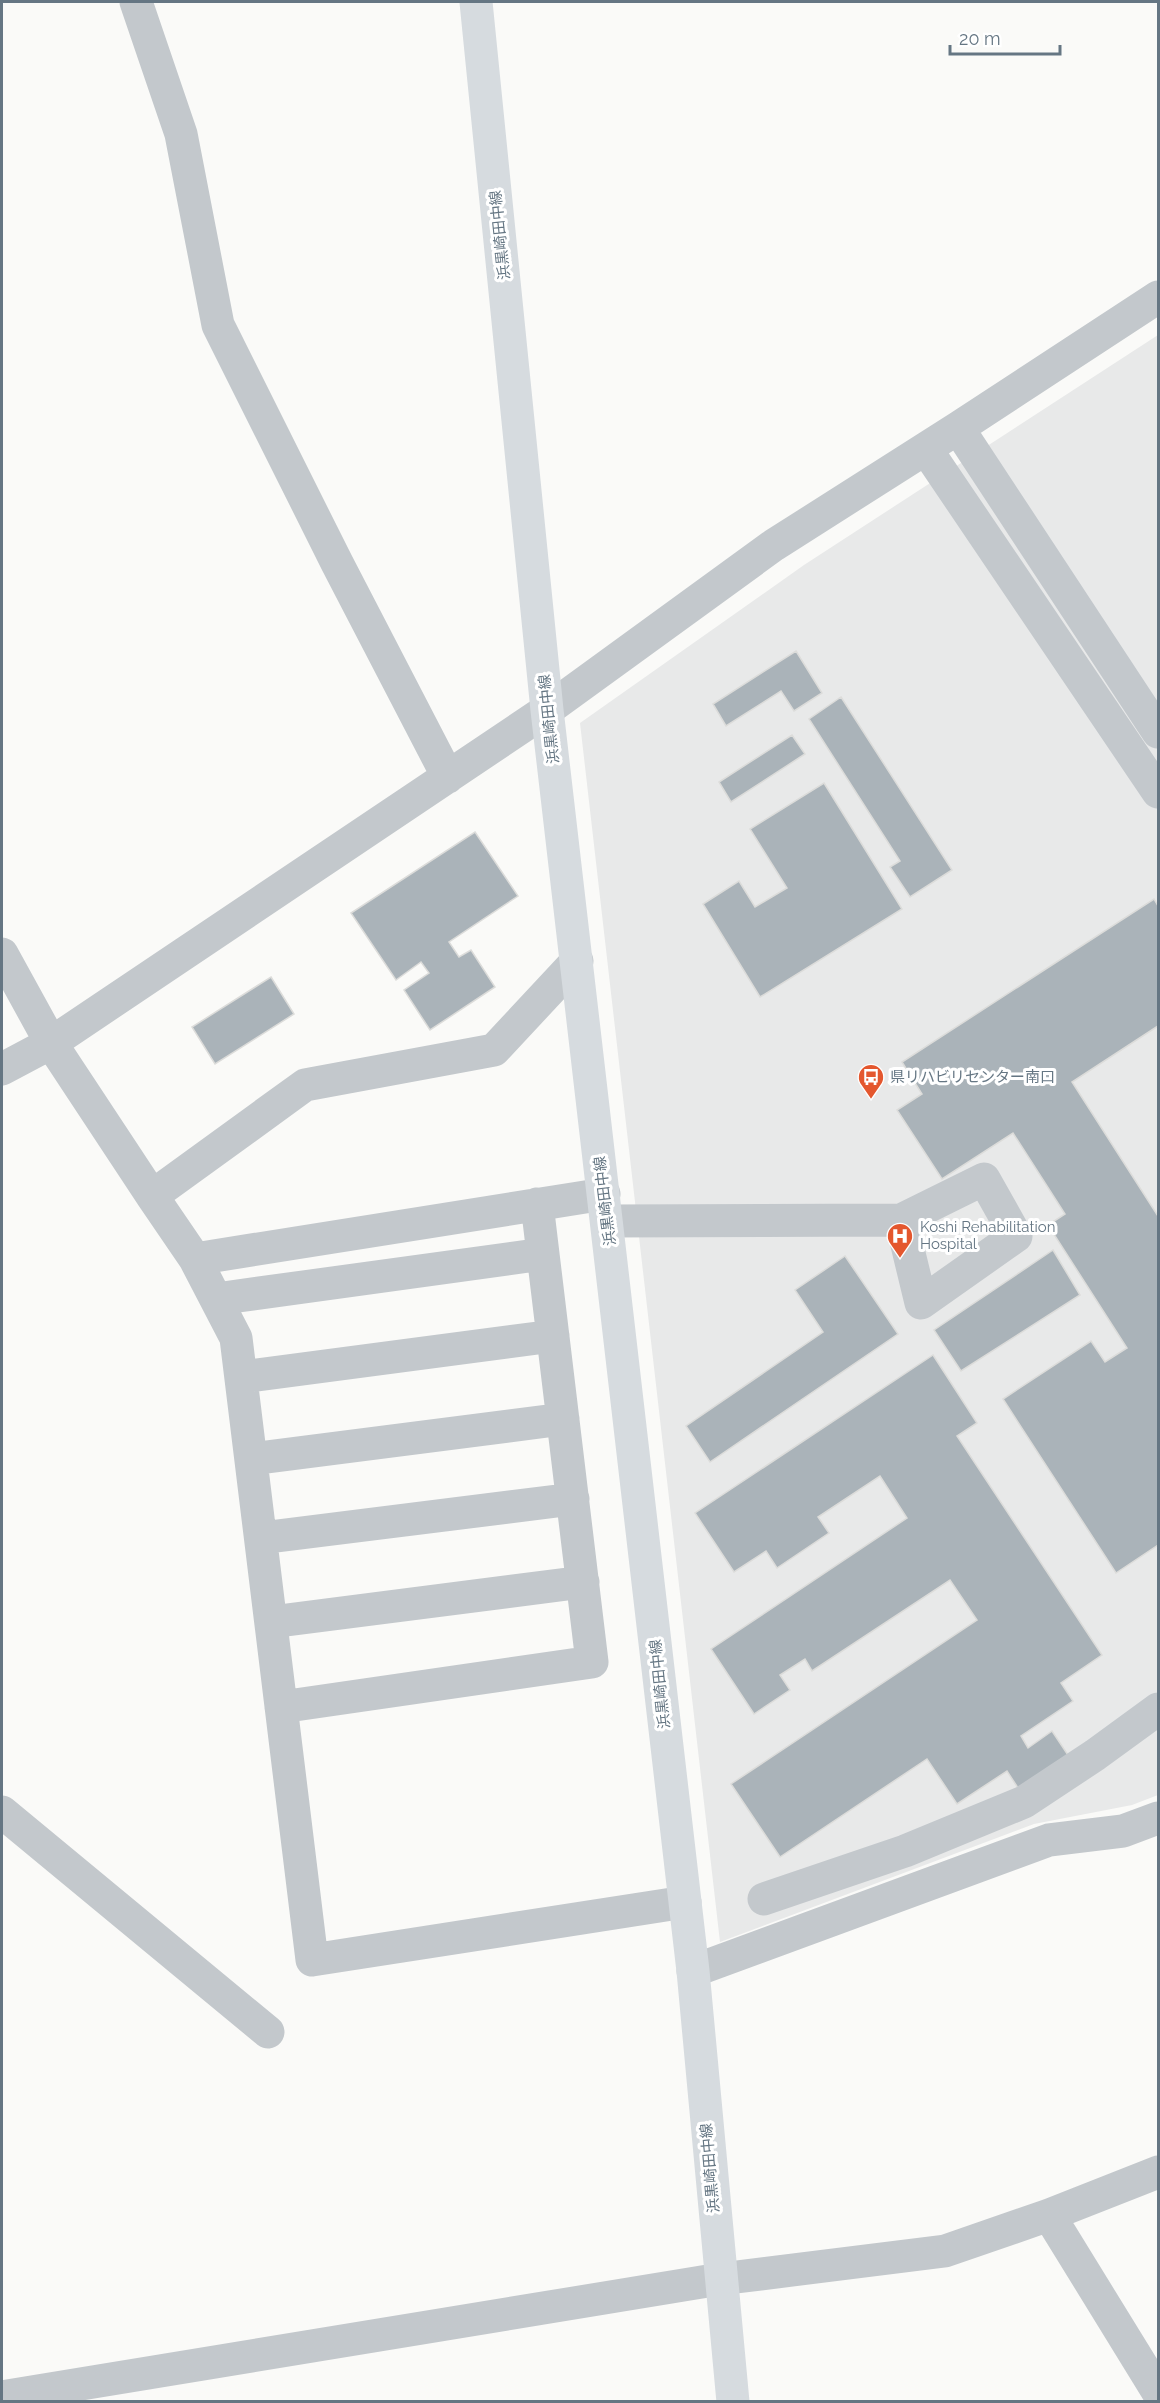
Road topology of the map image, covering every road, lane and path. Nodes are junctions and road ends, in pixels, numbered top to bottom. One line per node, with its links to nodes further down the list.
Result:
1 (136, 2): 8 (street)
2 (476, 2): 6 (main road, 浜黒崎田中線)
3 (1158, 297): 4 (street)
4 (958, 428): 5 (street); 7 (street)
5 (926, 449): 6 (street); 9 (street)
6 (547, 710): 8 (street); 11 (main road, 浜黒崎田中線)
7 (1158, 732)
8 (448, 777): 12 (street)
9 (1158, 792)
10 (2, 954): 12 (street)
11 (577, 961): 14 (street); 16 (main road, 浜黒崎田中線)
12 (51, 1043): 13 (street); 14 (street)
13 (2, 1069)
14 (152, 1196): 19 (street)
15 (537, 1204): 16 (street); 18 (street); 19 (street)
16 (606, 1207): 17 (street); 34 (main road, 浜黒崎田中線)
17 (901, 1220)
18 (543, 1254): 20 (street); 21 (street)
19 (195, 1259): 20 (street)
20 (216, 1299): 22 (street)
21 (553, 1336): 22 (street); 23 (street)
22 (242, 1377): 24 (street)
23 (563, 1419): 24 (street); 25 (street)
24 (251, 1459): 26 (street)
25 (573, 1499): 26 (street); 27 (street)
26 (261, 1538): 28 (street)
27 (583, 1582): 28 (street); 29 (street)
28 (271, 1623): 29 (street)
29 (281, 1707): 34 (street)
30 (1158, 1709): 33 (street)
31 (2, 1812): 36 (street)
32 (1158, 1818): 35 (street)
33 (764, 1899)
34 (685, 1902): 35 (main road, 浜黒崎田中線)
35 (693, 1971): 39 (main road, 浜黒崎田中線)
36 (268, 2032)
37 (1158, 2172): 38 (street)
38 (1049, 2215): 39 (street); 40 (street)
39 (720, 2278): 41 (street); 42 (main road, 浜黒崎田中線)
40 (1158, 2392)
41 (2, 2397)
42 (733, 2402)

